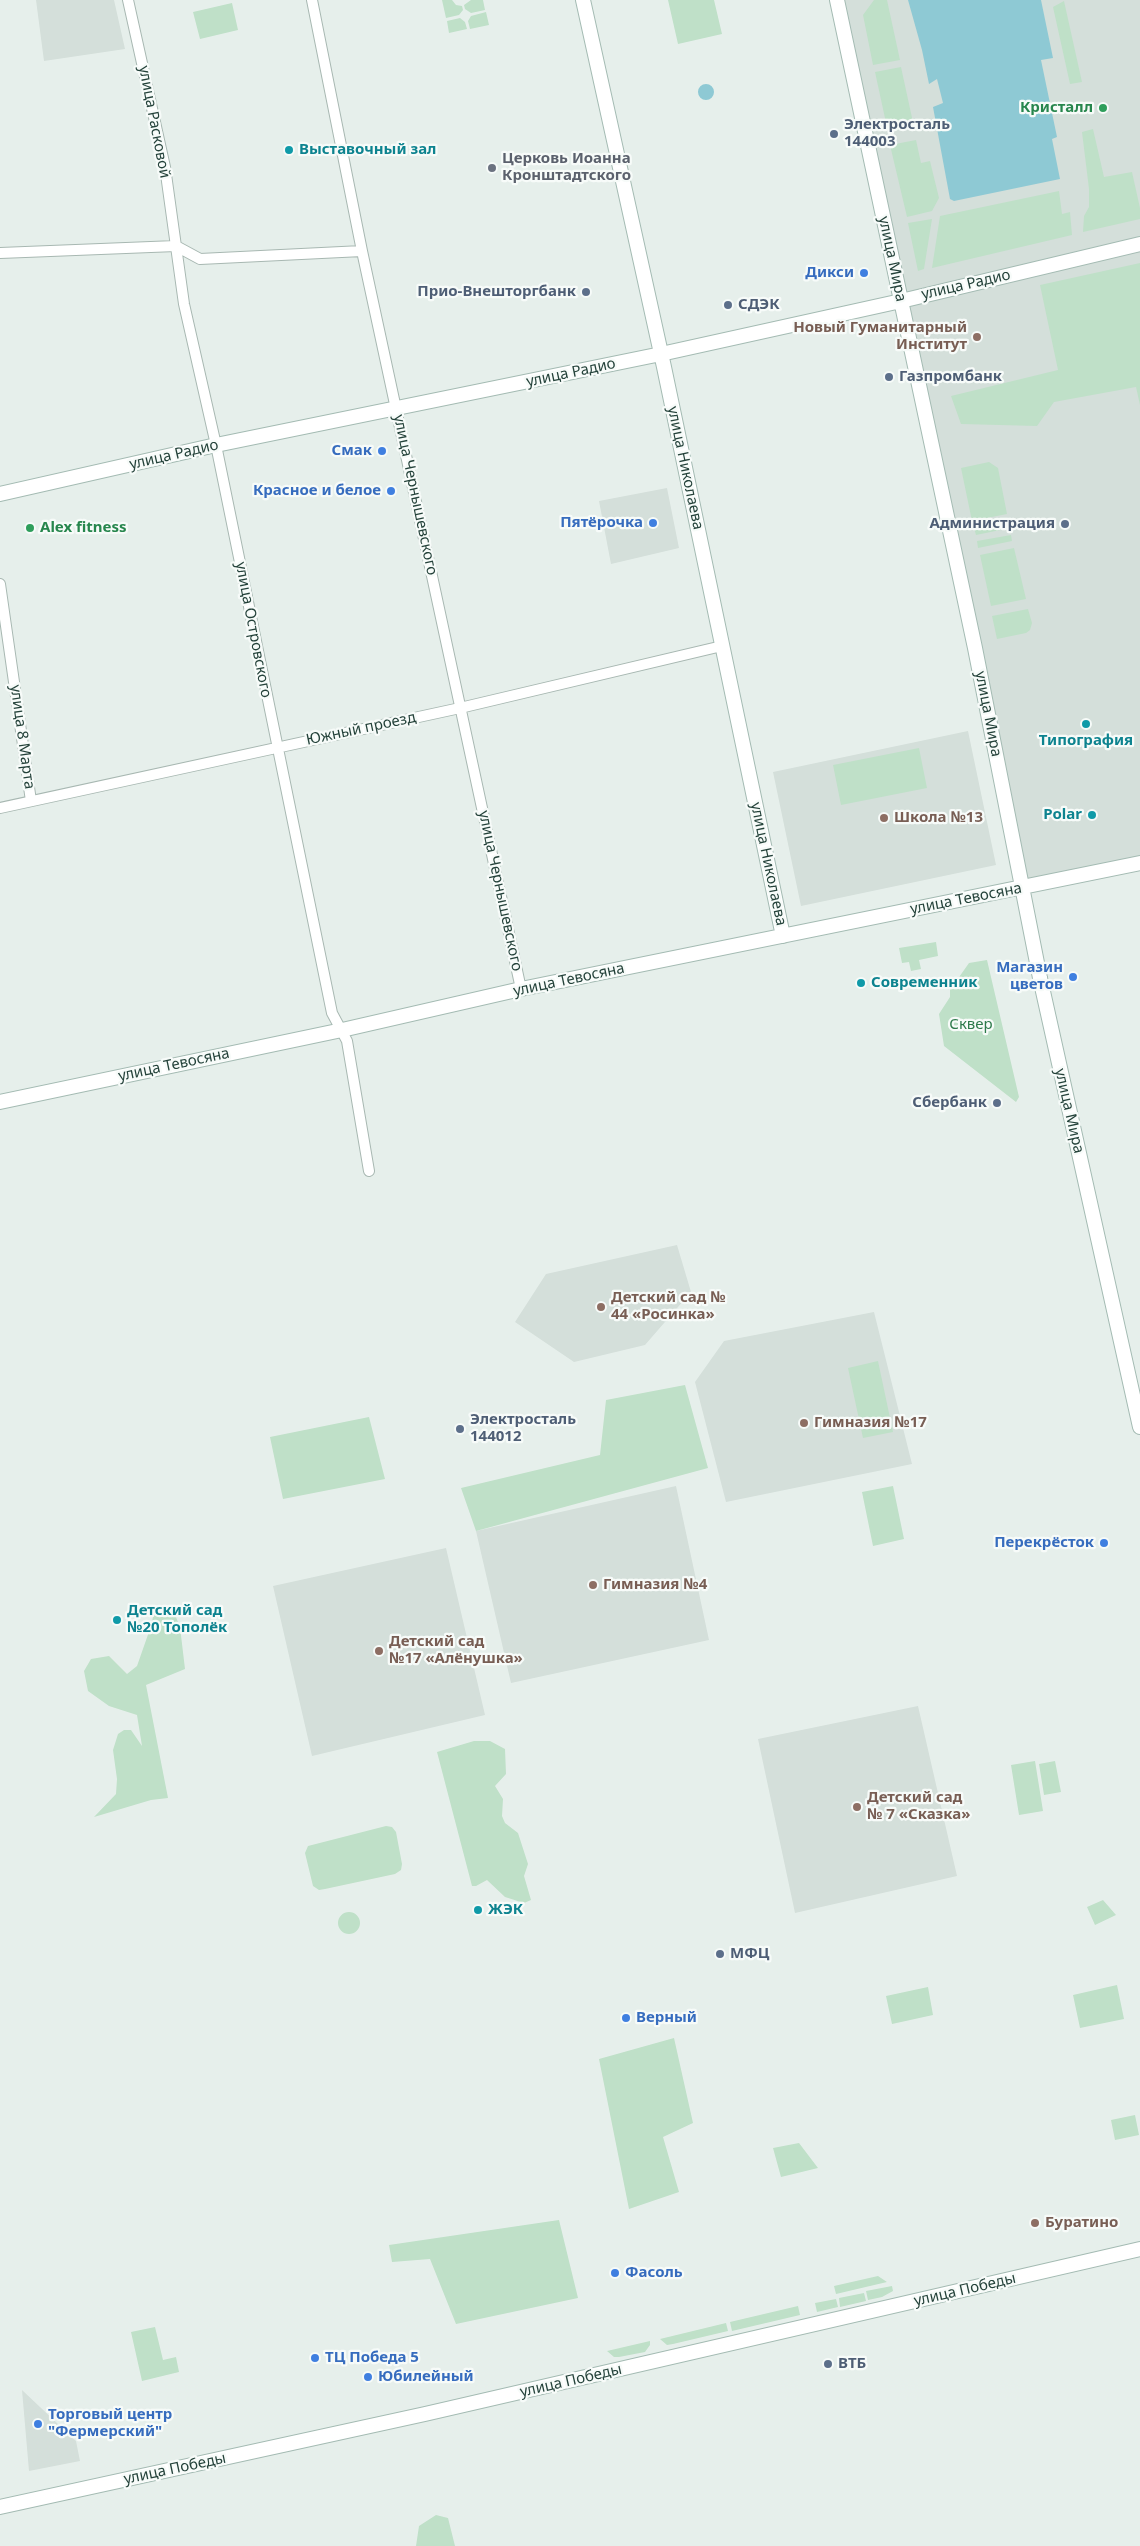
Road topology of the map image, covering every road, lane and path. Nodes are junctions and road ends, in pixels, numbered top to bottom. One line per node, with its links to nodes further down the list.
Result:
1 (128, 0): 6 (street, улица Расковой)
2 (312, 0): 7 (street, улица Чернышевского)
3 (583, 0): 10 (main road, улица Николаева)
4 (837, 0): 9 (main road, улица Мира)
5 (1140, 244): 9 (main road, улица Радио)
6 (176, 246): 7 (street); 8 (street); 12 (street, улица Островского)
7 (362, 251): 11 (street, улица Чернышевского)
8 (0, 253)
9 (901, 301): 10 (main road, улица Радио); 21 (main road, улица Мира)
10 (661, 354): 11 (main road, улица Радио); 15 (main road, улица Николаева)
11 (396, 408): 12 (main road, улица Радио); 16 (street, улица Чернышевского)
12 (216, 445): 13 (main road, улица Радио); 17 (street, улица Островского)
13 (0, 494)
14 (0, 584): 18 (street, улица 8 Марта)
15 (722, 646): 16 (street, Южный проезд); 22 (main road, улица Николаева)
16 (460, 708): 17 (street, Южный проезд); 23 (street, улица Чернышевского)
17 (276, 748): 18 (street, Южный проезд); 24 (street, улица Островского)
18 (31, 801): 19 (street, Южный проезд)
19 (0, 808)
20 (1140, 863): 21 (main road, улица Тевосяна)
21 (1022, 888): 22 (main road, улица Тевосяна); 27 (main road, улица Мира)
22 (783, 936): 23 (main road, улица Тевосяна)
23 (521, 990): 24 (main road, улица Тевосяна)
24 (342, 1030): 25 (main road, улица Тевосяна); 26 (street)
25 (0, 1102)
26 (369, 1171)
27 (1140, 1427)
28 (1140, 2249): 29 (main road, улица Победы)
29 (0, 2507)

